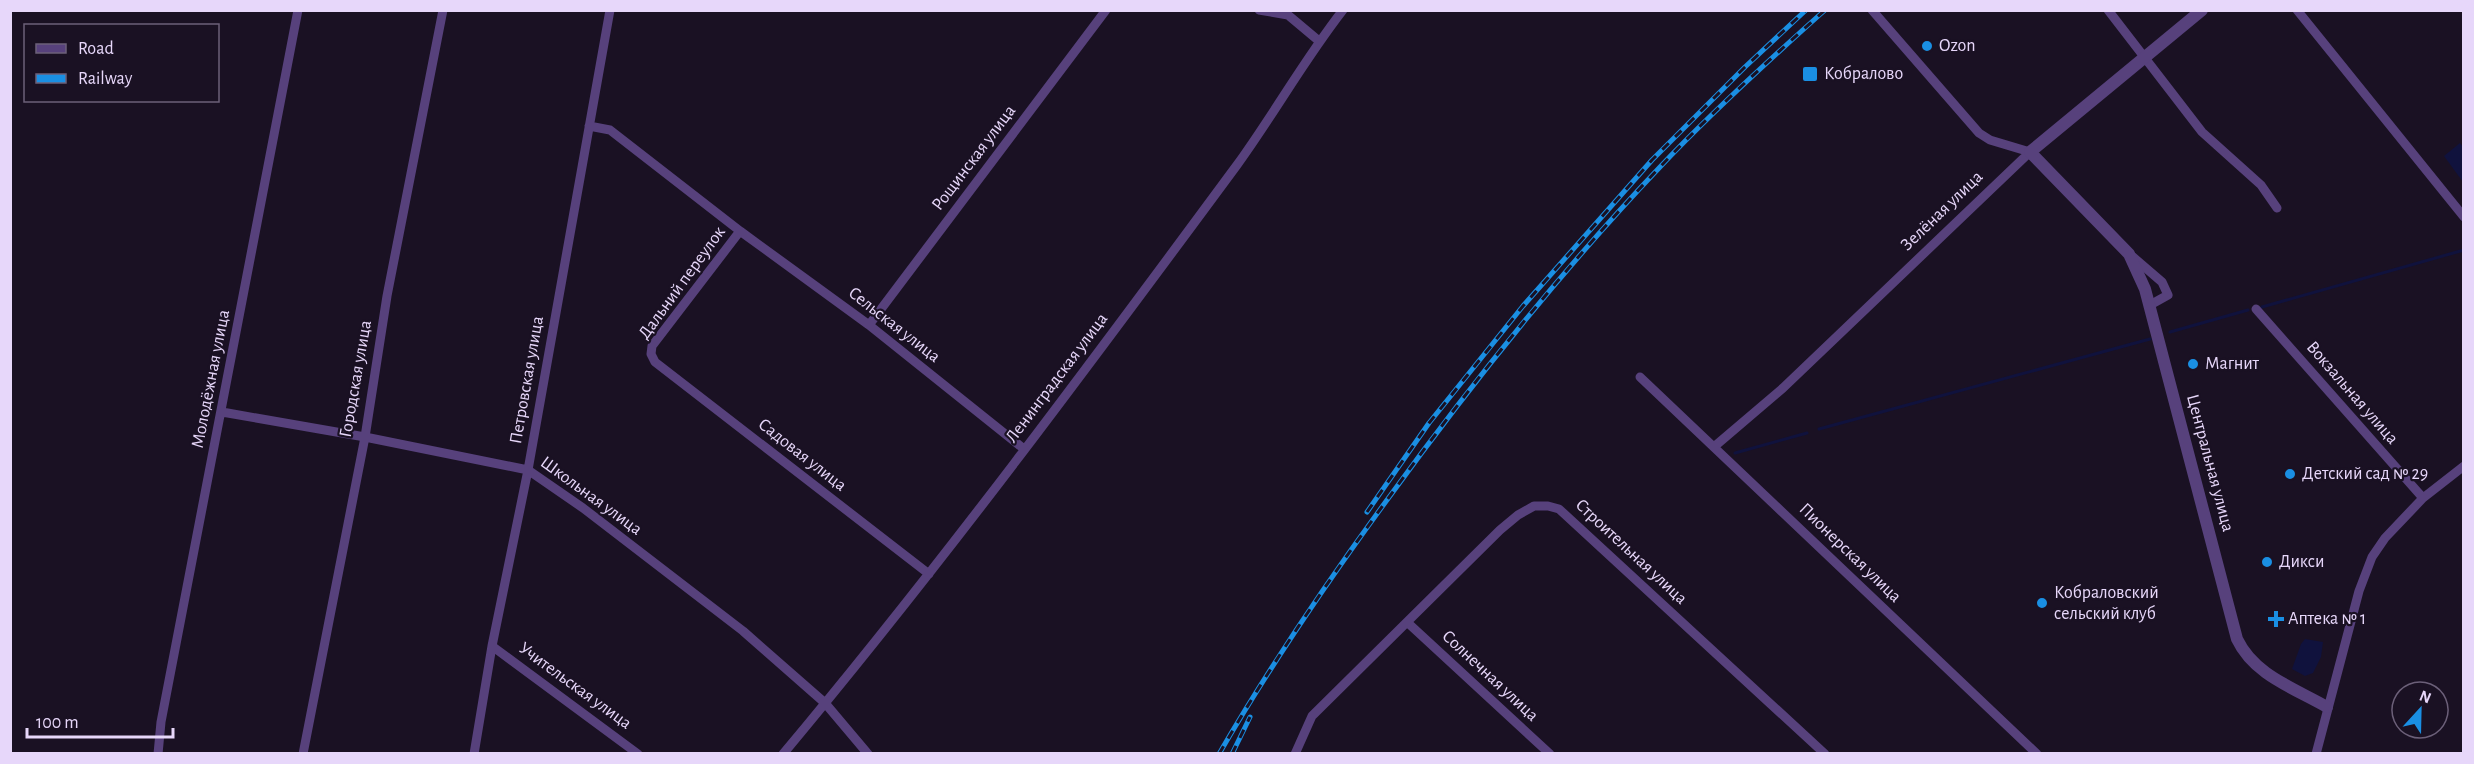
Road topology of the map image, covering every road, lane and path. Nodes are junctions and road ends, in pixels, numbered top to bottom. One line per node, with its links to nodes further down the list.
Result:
1 (298, 10): 24 (street, Молодёжная улица)
2 (443, 10): 25 (street, Городская улица)
3 (610, 10): 13 (street, Петровская улица)
4 (1106, 10): 21 (street, Рощинская улица)
5 (1258, 10): 11 (street)
6 (1343, 10): 11 (street, Ленинградская улица)
7 (1872, 10): 14 (street)
8 (2108, 10): 12 (street)
9 (2202, 10): 12 (street, Зелёная улица)
10 (2297, 10): 16 (street)
11 (1319, 41): 27 (street, Ленинградская улица)
12 (2144, 57): 14 (street, Зелёная улица); 15 (street)
13 (589, 126): 17 (street, Сельская улица); 29 (street, Петровская улица)
14 (2030, 152): 18 (street, Центральная улица); 26 (street, Зелёная улица)
15 (2277, 208)
16 (2463, 217)
17 (740, 231): 21 (street, Сельская улица); 22 (street, Дальний переулок)
18 (2129, 254): 19 (street, Центральная улица); 19 (street)
19 (2150, 305): 35 (street, Центральная улица)
20 (2256, 309): 30 (street, Вокзальная улица)
21 (869, 325): 27 (street, Сельская улица)
22 (653, 358): 31 (street, Садовая улица)
23 (1640, 377): 26 (street, Пионерская улица)
24 (222, 412): 25 (street, Школьная улица); 36 (street, Молодёжная улица)
25 (365, 437): 29 (street, Школьная улица); 37 (street, Городская улица)
26 (1715, 446): 45 (street, Пионерская улица)
27 (1024, 449): 31 (street, Ленинградская улица)
28 (2463, 466): 30 (street)
29 (528, 470): 33 (street, Петровская улица); 34 (street, Школьная улица)
30 (2423, 498): 35 (street)
31 (929, 574): 34 (street, Ленинградская улица)
32 (1408, 623): 42 (street, Строительная улица); 43 (street, Солнечная улица); 44 (street, Строительная улица)
33 (492, 646): 38 (street, Петровская улица); 39 (street, Учительская улица)
34 (825, 703): 40 (street, Ленинградская улица); 41 (street, Школьная улица)
35 (2327, 707): 46 (street)
36 (158, 753)
37 (303, 753)
38 (474, 753)
39 (638, 753)
40 (783, 753)
41 (868, 753)
42 (1295, 753)
43 (1550, 753)
44 (1825, 753)
45 (2037, 753)
46 (2316, 753)

